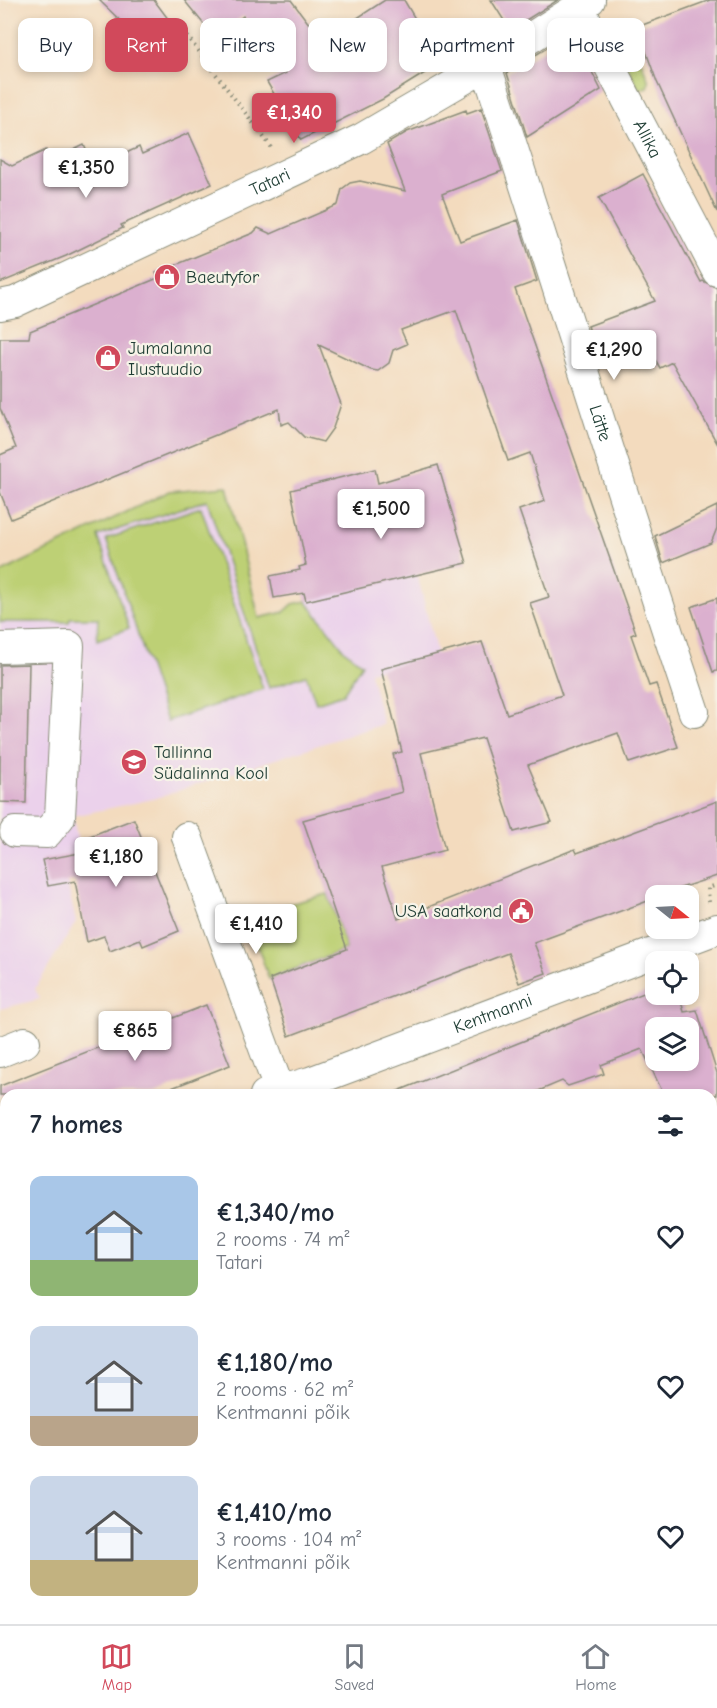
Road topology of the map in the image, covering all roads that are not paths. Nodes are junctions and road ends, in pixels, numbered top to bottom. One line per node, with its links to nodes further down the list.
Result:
1 (584, 3): 2 (street, Tatari); 5 (street, Allika)
2 (535, 34)
3 (476, 72): 6 (street, Tatari)
4 (488, 72): 8 (street, Lätte)
5 (717, 271)
6 (0, 305)
7 (0, 648): 9 (street)
8 (694, 712)
9 (15, 832)
10 (188, 837): 12 (street)
11 (715, 936): 13 (street, Kentmanni)
12 (271, 1089)
13 (283, 1089)

